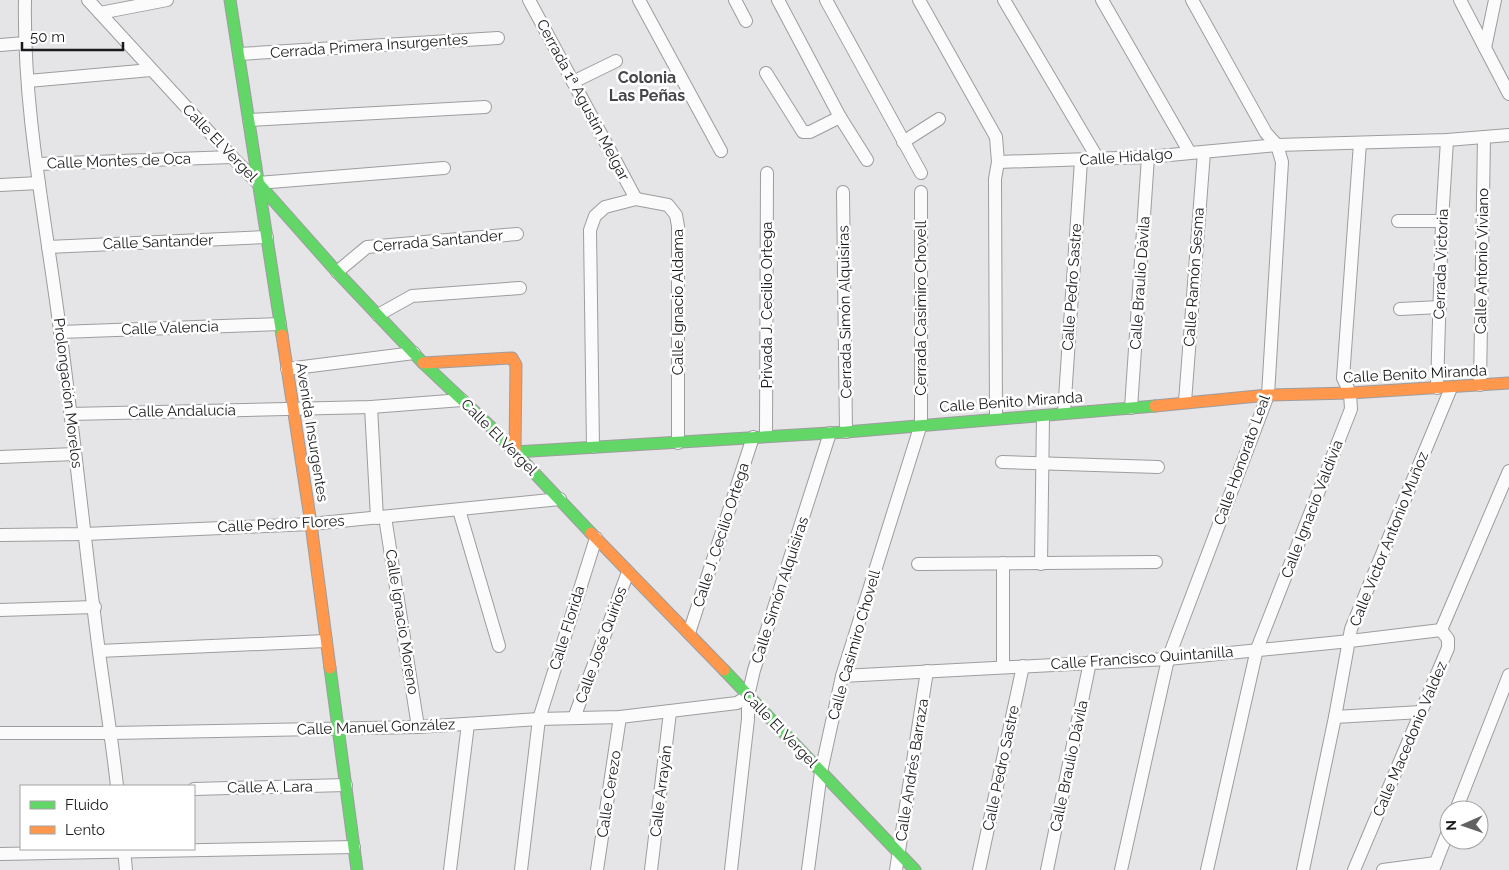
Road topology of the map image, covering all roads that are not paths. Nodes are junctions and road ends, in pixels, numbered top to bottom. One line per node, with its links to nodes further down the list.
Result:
1 (26, 0): 18 (street, Prolongación Morelos)
2 (167, 0): 15 (street)
3 (230, 0): 21 (street, Avenida Insurgentes)
4 (530, 0): 26 (street, Cerrada 1ª Agustín Melgar)
5 (639, 0): 38 (street)
6 (735, 0): 16 (street)
7 (778, 0): 29 (street)
8 (826, 0): 35 (street)
9 (919, 0): 46 (street)
10 (1004, 0): 43 (street)
11 (1102, 0): 40 (street)
12 (1192, 0): 37 (street, Calle Honorato Leal)
13 (1460, 0): 20 (street)
14 (1495, 0): 20 (street)
15 (94, 5): 23 (street, Calle El Vergel)
16 (746, 21)
17 (498, 38): 21 (street, Cerrada Primera Insurgentes)
18 (25, 43): 19 (street); 25 (street, Prolongación Morelos)
19 (0, 44)
20 (1485, 48): 27 (street)
21 (239, 54): 31 (street, Avenida Insurgentes)
22 (616, 61): 26 (street)
23 (151, 70): 25 (street); 41 (street, Calle El Vergel)
24 (766, 73): 29 (street)
25 (28, 82): 47 (street, Prolongación Morelos)
26 (573, 82): 56 (street, Cerrada 1ª Agustín Melgar)
27 (1509, 94)
28 (485, 106): 31 (street)
29 (840, 117): 44 (street)
30 (940, 119): 35 (street)
31 (249, 120): 52 (street, Avenida Insurgentes)
32 (1509, 135): 33 (street, Calle Hidalgo)
33 (1484, 137): 34 (street, Calle Hidalgo); 73 (street, Calle Antonio Viviano)
34 (1447, 140): 36 (street, Calle Hidalgo); 58 (street, Cerrada Victoria)
35 (902, 142): 49 (street)
36 (1360, 143): 37 (street, Calle Hidalgo); 76 (street, Calle Ignacio Valdivia)
37 (1277, 145): 39 (street, Calle Hidalgo); 77 (street, Calle Honorato Leal)
38 (721, 151)
39 (1204, 152): 40 (street, Calle Hidalgo); 79 (street, Calle Ramón Sesma)
40 (1190, 153): 42 (street, Calle Hidalgo)
41 (232, 157): 47 (street, Calle Montes de Oca); 52 (street, Calle El Vergel)
42 (1148, 157): 43 (street, Calle Hidalgo); 81 (street, Calle Braulio Dávila)
43 (1098, 159): 45 (street, Calle Hidalgo)
44 (867, 160)
45 (1081, 161): 46 (street, Calle Hidalgo); 83 (street, Calle Pedro Sastre)
46 (998, 162): 86 (street)
47 (37, 164): 51 (street, Prolongación Morelos)
48 (444, 168): 52 (street)
49 (921, 173)
50 (767, 174): 90 (street, Privada J. Cecilio Ortega)
51 (39, 183): 53 (street, Calle Montes de Oca); 61 (street, Prolongación Morelos)
52 (258, 183): 60 (street, Avenida Insurgentes); 62 (street, Calle El Vergel)
53 (0, 184)
54 (844, 192): 88 (street, Cerrada Simón Alquisiras)
55 (921, 192): 87 (street, Cerrada Casimiro Chovell)
56 (636, 199): 92 (street, Calle Ignacio Aldama); 93 (street, Calle Ignacio Aldama)
57 (1398, 221): 58 (street)
58 (1442, 221): 64 (street, Cerrada Victoria)
59 (517, 234): 62 (street, Cerrada Santander)
60 (267, 237): 61 (street, Calle Santander); 67 (street, Avenida Insurgentes)
61 (48, 246): 68 (street, Prolongación Morelos)
62 (337, 272): 66 (street, Calle El Vergel)
63 (520, 288): 66 (street)
64 (1440, 307): 65 (street); 74 (street, Cerrada Victoria)
65 (1400, 309)
66 (378, 315): 69 (street, Calle El Vergel)
67 (280, 324): 68 (street, Calle Valencia); 71 (street, Avenida Insurgentes)
68 (60, 332): 84 (street, Prolongación Morelos)
69 (414, 353): 70 (street, Calle El Vergel); 71 (street)
70 (424, 363): 78 (street, Calle El Vergel); 94 (street)
71 (287, 368): 82 (street, Avenida Insurgentes)
72 (1509, 383): 73 (street, Calle Benito Miranda)
73 (1480, 385): 75 (street, Calle Benito Miranda)
74 (1437, 388): 75 (street, Calle Benito Miranda); 76 (street, Calle Benito Miranda)
75 (1451, 388): 118 (street, Calle Víctor Antonio Muñoz)
76 (1350, 393): 77 (street, Calle Benito Miranda); 120 (street, Calle Ignacio Valdivia)
77 (1268, 395): 79 (street, Calle Benito Miranda); 122 (street, Calle Honorato Leal)
78 (462, 400): 80 (street, Calle Andalucía); 94 (street, Calle El Vergel)
79 (1185, 402): 81 (street, Calle Benito Miranda)
80 (371, 407): 82 (street, Calle Andalucía); 103 (street)
81 (1131, 408): 83 (street, Calle Benito Miranda)
82 (294, 409): 84 (street, Calle Andalucía); 104 (street, Avenida Insurgentes)
83 (1064, 413): 85 (street, Calle Benito Miranda)
84 (70, 414): 95 (street, Prolongación Morelos)
85 (1043, 416): 86 (street, Calle Benito Miranda); 98 (street)
86 (996, 418): 87 (street, Calle Benito Miranda)
87 (921, 424): 88 (street, Calle Benito Miranda); 128 (street, Calle Casimiro Chovell)
88 (846, 432): 89 (street, Calle Benito Miranda)
89 (830, 433): 90 (street, Calle Benito Miranda); 129 (street, Calle Simón Alquisiras)
90 (766, 436): 91 (street, Calle Benito Miranda)
91 (753, 437): 92 (street, Calle Benito Miranda); 116 (street, Calle J. Cecilio Ortega)
92 (678, 443): 93 (street, Calle Benito Miranda)
93 (593, 447): 94 (street, Calle Benito Miranda)
94 (515, 452): 101 (street, Calle El Vergel)
95 (75, 454): 96 (street); 105 (street, Prolongación Morelos)
96 (0, 457)
97 (1002, 462): 98 (street)
98 (1043, 463): 99 (street); 111 (street)
99 (1158, 466)
100 (1509, 471): 115 (street)
101 (560, 500): 102 (street, Calle Pedro Flores); 107 (street, Calle El Vergel)
102 (459, 510): 103 (street, Calle Pedro Flores); 119 (street)
103 (381, 518): 104 (street, Calle Pedro Flores); 137 (street, Calle Ignacio Moreno)
104 (311, 524): 105 (street, Calle Pedro Flores); 117 (street, Avenida Insurgentes)
105 (85, 534): 106 (street, Calle Pedro Flores); 113 (street, Prolongación Morelos)
106 (0, 535)
107 (596, 538): 112 (street, Calle El Vergel); 135 (street, Calle Florida)
108 (1156, 562): 111 (street)
109 (1003, 563): 110 (street); 111 (street); 125 (street)
110 (918, 564)
111 (1041, 564)
112 (628, 572): 116 (street, Calle El Vergel); 134 (street, Calle José Quirios)
113 (95, 608): 114 (street); 121 (street, Prolongación Morelos)
114 (0, 610)
115 (1440, 630): 118 (street, Calle Francisco Quintanilla); 131 (street, Calle Macedonio Valdez)
116 (689, 633): 129 (street, Calle El Vergel)
117 (326, 641): 121 (street); 138 (street, Avenida Insurgentes)
118 (1350, 641): 120 (street, Calle Francisco Quintanilla); 133 (street, Calle Víctor Antonio Muñoz)
119 (499, 646)
120 (1257, 649): 122 (street, Calle Francisco Quintanilla); 167 (street, Calle Ignacio Valdivia)
121 (99, 651): 140 (street, Prolongación Morelos)
122 (1168, 659): 123 (street, Calle Francisco Quintanilla); 166 (street, Calle Honorato Leal)
123 (1090, 662): 124 (street, Calle Francisco Quintanilla); 165 (street, Calle Braulio Dávila)
124 (1023, 666): 125 (street, Calle Francisco Quintanilla); 164 (street, Calle Pedro Sastre)
125 (1003, 667): 126 (street, Calle Francisco Quintanilla)
126 (928, 671): 128 (street, Calle Francisco Quintanilla); 151 (street, Calle Andrés Barraza)
127 (1509, 675): 145 (street)
128 (842, 676): 141 (street, Calle Casimiro Chovell)
129 (748, 696): 130 (street, Calle Manuel González); 141 (street, Calle El Vergel); 160 (street, Calle Simón Alquisiras)
130 (670, 712): 132 (street, Calle Manuel González); 159 (street, Calle Arrayán)
131 (1421, 712): 133 (street); 169 (street, Calle Macedonio Valdez)
132 (620, 717): 134 (street, Calle Manuel González); 158 (street, Calle Cerezo)
133 (1335, 717): 168 (street, Calle Víctor Antonio Muñoz)
134 (574, 718): 135 (street, Calle Manuel González)
135 (539, 719): 136 (street, Calle Manuel González); 157 (street, Calle Florida)
136 (468, 724): 137 (street, Calle Manuel González); 156 (street)
137 (418, 727): 138 (street, Calle Manuel González)
138 (338, 730): 140 (street, Calle Manuel González); 143 (street, Avenida Insurgentes)
139 (0, 733): 140 (street, Calle Manuel González)
140 (112, 733): 142 (street, Prolongación Morelos)
141 (821, 772): 151 (street, Calle El Vergel); 161 (street, Calle Casimiro Chovell)
142 (117, 785)
143 (346, 786): 144 (street, Calle A. Lara); 146 (street, Avenida Insurgentes)
144 (195, 789)
145 (1460, 800)
146 (354, 847): 148 (street); 155 (street, Avenida Insurgentes)
147 (182, 850): 150 (street)
148 (195, 850)
149 (1440, 850): 153 (street)
150 (124, 851): 152 (street); 154 (street)
151 (898, 853): 162 (street, Calle Andrés Barraza); 163 (street, Calle El Vergel)
152 (0, 854)
153 (1434, 866): 170 (street)
154 (126, 870)
155 (357, 870)
156 (450, 870)
157 (522, 870)
158 (597, 870)
159 (651, 870)
160 (731, 870)
161 (808, 870)
162 (896, 870)
163 (914, 870)
164 (979, 870)
165 (1047, 870)
166 (1122, 870)
167 (1207, 870)
168 (1303, 870)
169 (1354, 870)
170 (1383, 870)

